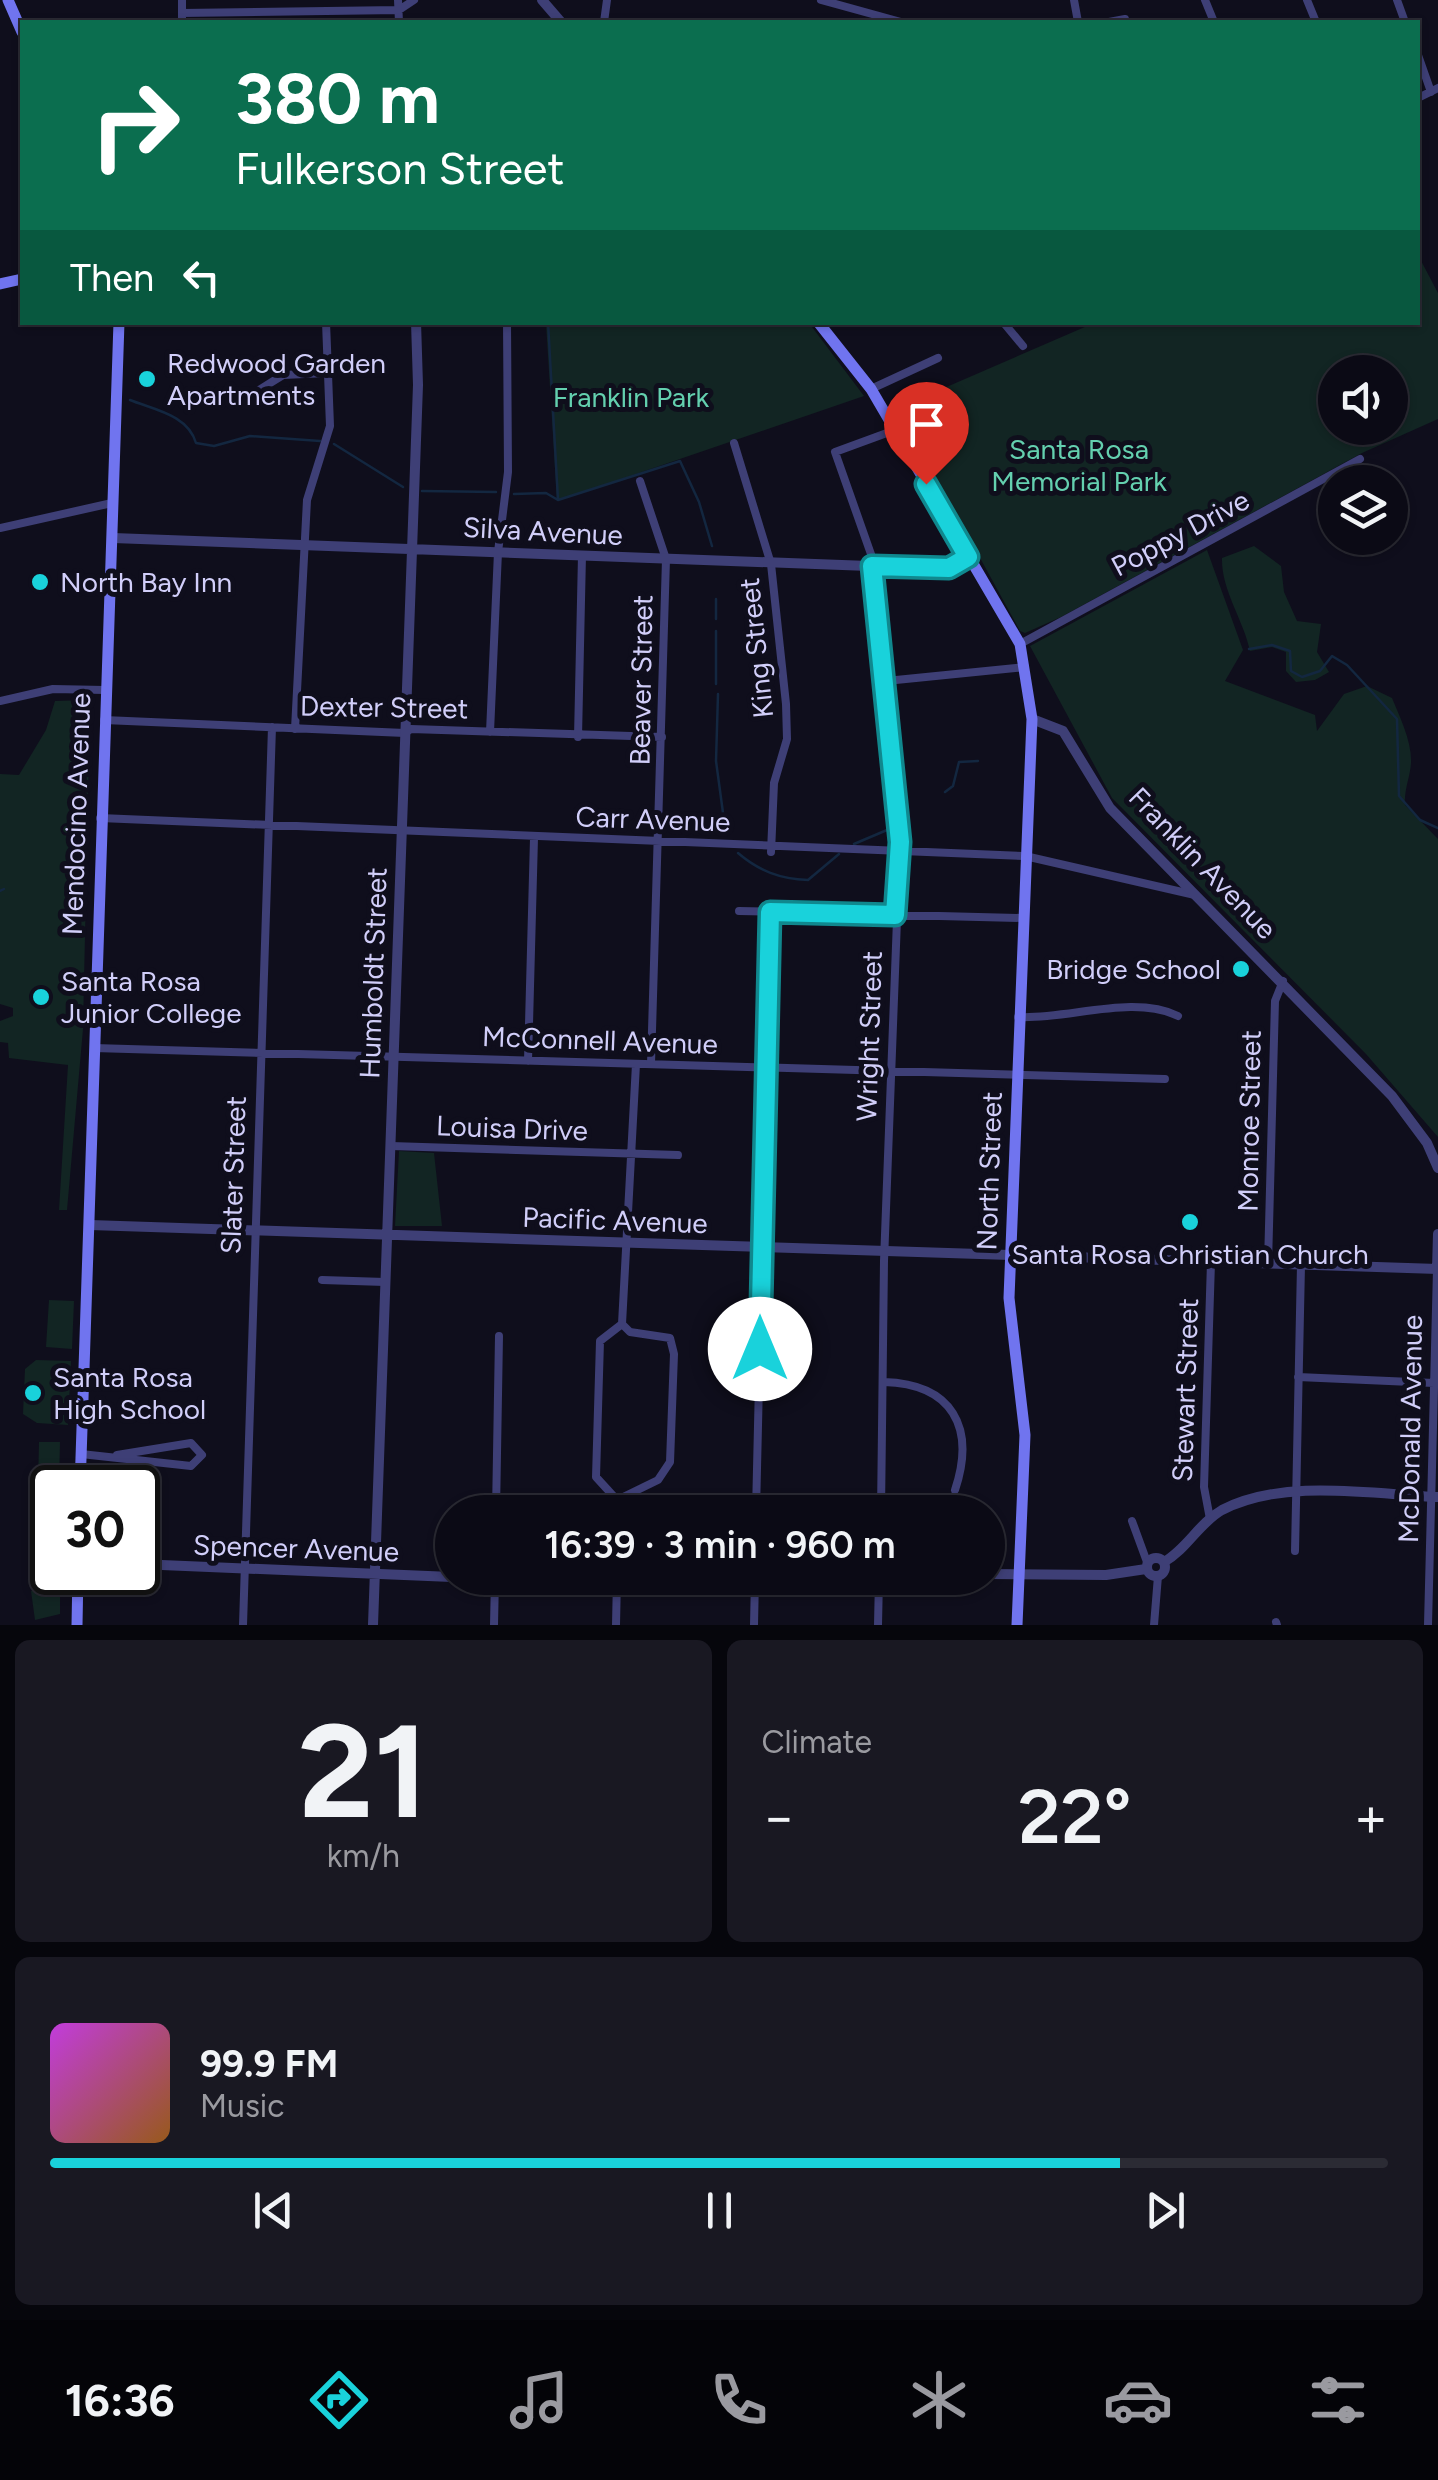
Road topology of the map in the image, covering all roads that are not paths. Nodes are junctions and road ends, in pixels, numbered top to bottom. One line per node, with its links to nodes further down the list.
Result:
1 (8, 0): 14 (main road)
2 (182, 0): 9 (street)
3 (287, 0): 8 (street)
4 (414, 0): 7 (street)
5 (542, 0): 11 (street)
6 (821, 0): 12 (street)
7 (398, 5): 8 (street)
8 (287, 13): 9 (street)
9 (182, 18)
10 (1124, 19): 13 (street)
11 (559, 20)
12 (894, 20)
13 (1119, 20)
14 (20, 27)
15 (1420, 59): 16 (street)
16 (1435, 90)
17 (119, 325): 32 (main road, Mendocino Avenue)
18 (326, 325): 25 (street)
19 (416, 325): 36 (street, Humboldt Street)
20 (507, 325): 37 (street)
21 (825, 325): 26 (main road)
22 (1005, 325): 23 (street)
23 (1022, 346)
24 (938, 358): 26 (street)
25 (328, 373): 27 (street); 35 (street)
26 (871, 389): 28 (main road)
27 (235, 405)
28 (894, 430): 39 (main road); 42 (street, Wright Street)
29 (734, 442): 41 (street, King Street)
30 (1360, 459): 43 (street, Poppy Drive)
31 (640, 482): 40 (street, Beaver Street)
32 (112, 503): 33 (street); 34 (main road, Mendocino Avenue)
33 (0, 528)
34 (113, 538): 35 (street, Silva Avenue); 46 (main road, Mendocino Avenue)
35 (303, 542): 36 (street, Silva Avenue); 51 (street)
36 (412, 548): 37 (street, Silva Avenue); 53 (street, Humboldt Street)
37 (498, 552): 38 (street, Silva Avenue); 52 (street)
38 (582, 555): 40 (street, Silva Avenue); 54 (street)
39 (968, 557): 42 (street, Silva Avenue); 43 (main road)
40 (666, 559): 41 (street, Silva Avenue); 55 (street, Beaver Street)
41 (770, 564): 42 (street, Silva Avenue); 61 (street, King Street)
42 (872, 566): 45 (street, Wright Street)
43 (1020, 644): 44 (main road)
44 (1026, 667): 45 (street); 48 (main road)
45 (886, 682): 62 (street, Wright Street)
46 (105, 690): 47 (street); 49 (main road, Mendocino Avenue)
47 (1, 698)
48 (1032, 719): 63 (main road, North Street); 64 (street, Franklin Avenue)
49 (104, 720): 50 (street, Dexter Street); 56 (main road, Mendocino Avenue)
50 (272, 726): 51 (street, Dexter Street); 57 (street, Slater Street)
51 (296, 729): 53 (street, Dexter Street)
52 (490, 732): 53 (street, Dexter Street); 54 (street, Dexter Street)
53 (404, 733): 58 (street, Humboldt Street)
54 (578, 736): 55 (street, Dexter Street)
55 (662, 738): 60 (street, Beaver Street)
56 (100, 818): 57 (street, Carr Avenue); 72 (main road, Mendocino Avenue)
57 (268, 825): 58 (street, Carr Avenue); 73 (street, Slater Street)
58 (400, 829): 59 (street, Carr Avenue); 74 (street, Humboldt Street)
59 (534, 838): 60 (street, Carr Avenue); 75 (street)
60 (660, 843): 61 (street, Carr Avenue); 77 (street, Beaver Street)
61 (772, 848): 62 (street, Carr Avenue)
62 (900, 850): 63 (street, Carr Avenue); 67 (street, Wright Street)
63 (1025, 856): 64 (street, Carr Avenue); 68 (main road, North Street)
64 (1200, 896): 69 (street, Franklin Avenue)
65 (770, 910): 66 (street); 67 (street); 78 (street)
66 (739, 911)
67 (895, 915): 68 (street); 79 (street, Wright Street)
68 (1022, 918): 71 (main road, North Street)
69 (1284, 981): 85 (street, Franklin Avenue); 95 (street, Monroe Street)
70 (1178, 1016): 71 (street)
71 (1018, 1017): 80 (main road, North Street)
72 (94, 1048): 73 (street, McConnell Avenue); 86 (main road, Mendocino Avenue)
73 (262, 1053): 74 (street, McConnell Avenue); 87 (street, Slater Street)
74 (393, 1056): 75 (street, McConnell Avenue); 82 (street, Humboldt Street)
75 (528, 1061): 76 (street, McConnell Avenue)
76 (636, 1064): 77 (street, McConnell Avenue); 83 (street)
77 (652, 1064): 78 (street, McConnell Avenue)
78 (766, 1068): 79 (street, McConnell Avenue); 91 (street)
79 (891, 1071): 80 (street, McConnell Avenue); 92 (street, Wright Street)
80 (1017, 1076): 81 (street, McConnell Avenue); 93 (main road, North Street)
81 (1165, 1079)
82 (391, 1146): 83 (street, Louisa Drive); 88 (street, Humboldt Street)
83 (632, 1154): 84 (street, Louisa Drive); 90 (street)
84 (678, 1154)
85 (1438, 1168)
86 (90, 1225): 87 (street, Pacific Avenue); 105 (main road, Mendocino Avenue)
87 (253, 1230): 88 (street, Pacific Avenue); 122 (street, Slater Street)
88 (386, 1234): 90 (street, Pacific Avenue); 99 (street, Humboldt Street)
89 (1438, 1234): 97 (street, McDonald Avenue)
90 (629, 1243): 91 (street, Pacific Avenue); 100 (street)
91 (760, 1247): 92 (street, Pacific Avenue); 113 (street)
92 (885, 1250): 93 (street, Pacific Avenue); 103 (street, Wright Street)
93 (1010, 1254): 94 (street, Pacific Avenue); 124 (main road, North Street)
94 (1211, 1262): 95 (street, Pacific Avenue); 116 (street, Stewart Street)
95 (1268, 1264): 96 (street, Pacific Avenue)
96 (1301, 1264): 97 (street, Pacific Avenue); 102 (street)
97 (1437, 1269): 104 (street, McDonald Avenue)
98 (322, 1280): 99 (street)
99 (386, 1282): 125 (street, Humboldt Street)
100 (622, 1324): 111 (street); 112 (street)
101 (499, 1336): 110 (street)
102 (1298, 1378): 104 (street); 109 (street)
103 (884, 1382): 108 (street); 114 (street, Wright Street)
104 (1436, 1383): 115 (street, McDonald Avenue)
105 (82, 1454): 106 (street); 107 (main road, Mendocino Avenue)
106 (117, 1455): 106 (street)
107 (81, 1465)
108 (955, 1490)
109 (1294, 1492): 115 (street); 116 (street); 118 (street)
110 (496, 1495)
111 (613, 1495)
112 (628, 1495)
113 (756, 1495)
114 (881, 1495)
115 (1434, 1497): 133 (street, McDonald Avenue)
116 (1210, 1519): 119 (street)
117 (1132, 1520): 121 (street)
118 (1295, 1551)
119 (1164, 1562): 121 (street); 127 (street)
120 (160, 1565): 122 (street, Spencer Avenue)
121 (1147, 1565): 124 (street); 127 (street)
122 (245, 1568): 125 (street, Spencer Avenue); 135 (street, Slater Street)
123 (1005, 1573): 124 (street)
124 (1020, 1573): 141 (main road, North Street)
125 (375, 1574): 126 (street, Spencer Avenue); 136 (street, Humboldt Street)
126 (435, 1576)
127 (1158, 1576): 142 (street)
128 (78, 1595): 134 (main road)
129 (495, 1595): 137 (street)
130 (617, 1595): 138 (street)
131 (755, 1595): 139 (street)
132 (879, 1595): 140 (street)
133 (1431, 1622)
134 (77, 1625)
135 (243, 1625)
136 (373, 1625)
137 (494, 1625)
138 (616, 1625)
139 (754, 1625)
140 (878, 1625)
141 (1018, 1625)
142 (1154, 1625)

